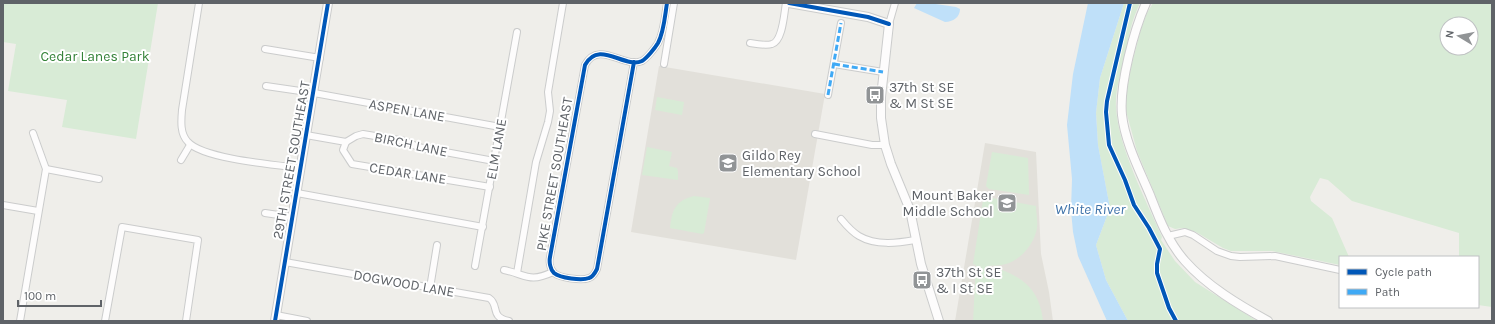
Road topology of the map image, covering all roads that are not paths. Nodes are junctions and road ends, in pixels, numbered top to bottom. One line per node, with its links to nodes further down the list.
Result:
1 (199, 3): 29 (street)
2 (328, 3): 16 (street, 29TH STREET SOUTHEAST)
3 (563, 3): 52 (street)
4 (667, 3): 17 (street)
5 (674, 3): 18 (street)
6 (786, 3): 14 (street)
7 (789, 3): 10 (street)
8 (895, 3): 12 (street)
9 (1146, 3): 44 (street)
10 (811, 5): 12 (street)
11 (841, 22): 19 (street)
12 (889, 24): 20 (street)
13 (517, 32): 24 (street, ELM LANE)
14 (750, 43)
15 (265, 48): 16 (street)
16 (320, 58): 22 (street, 29TH STREET SOUTHEAST)
17 (634, 62): 51 (street, PIKE STREET SOUTHEAST); 51 (street, PIKE STREET SOUTHEAST)
18 (664, 64)
19 (834, 64): 20 (street); 23 (street)
20 (883, 72): 30 (street)
21 (266, 86): 22 (street, ASPEN LANE)
22 (314, 93): 24 (street, ASPEN LANE); 27 (street, 29TH STREET SOUTHEAST)
23 (828, 95)
24 (500, 128): 32 (street, ELM LANE)
25 (33, 134): 34 (street)
26 (815, 134): 30 (street)
27 (306, 135): 28 (street); 33 (street, 29TH STREET SOUTHEAST)
28 (346, 142): 32 (street, BIRCH LANE); 36 (street, CEDAR LANE)
29 (190, 145): 31 (street); 33 (street)
30 (885, 145): 45 (street)
31 (181, 160)
32 (494, 162): 36 (street, ELM LANE)
33 (301, 168): 37 (street, 29TH STREET SOUTHEAST)
34 (46, 169): 35 (street); 39 (street)
35 (99, 178)
36 (490, 187): 43 (street, ELM LANE)
37 (297, 193): 41 (street, 29TH STREET SOUTHEAST); 43 (street)
38 (3, 205): 39 (street)
39 (38, 211): 55 (street)
40 (264, 213): 41 (street)
41 (292, 217): 47 (street, 29TH STREET SOUTHEAST)
42 (841, 219): 45 (street)
43 (483, 226): 48 (street, ELM LANE)
44 (1168, 236): 50 (street); 61 (street)
45 (915, 240): 60 (street)
46 (437, 245): 53 (street)
47 (285, 262): 53 (street, DOGWOOD LANE); 54 (street, 29TH STREET SOUTHEAST)
48 (475, 266)
49 (504, 270): 52 (street)
50 (1339, 270)
51 (553, 272): 52 (street)
52 (517, 273)
53 (430, 288): 59 (street, DOGWOOD LANE)
54 (276, 318): 58 (street)
55 (20, 321)
56 (105, 321): 57 (street)
57 (186, 321)
58 (307, 321)
59 (509, 321)
60 (939, 321)
61 (1268, 321)

